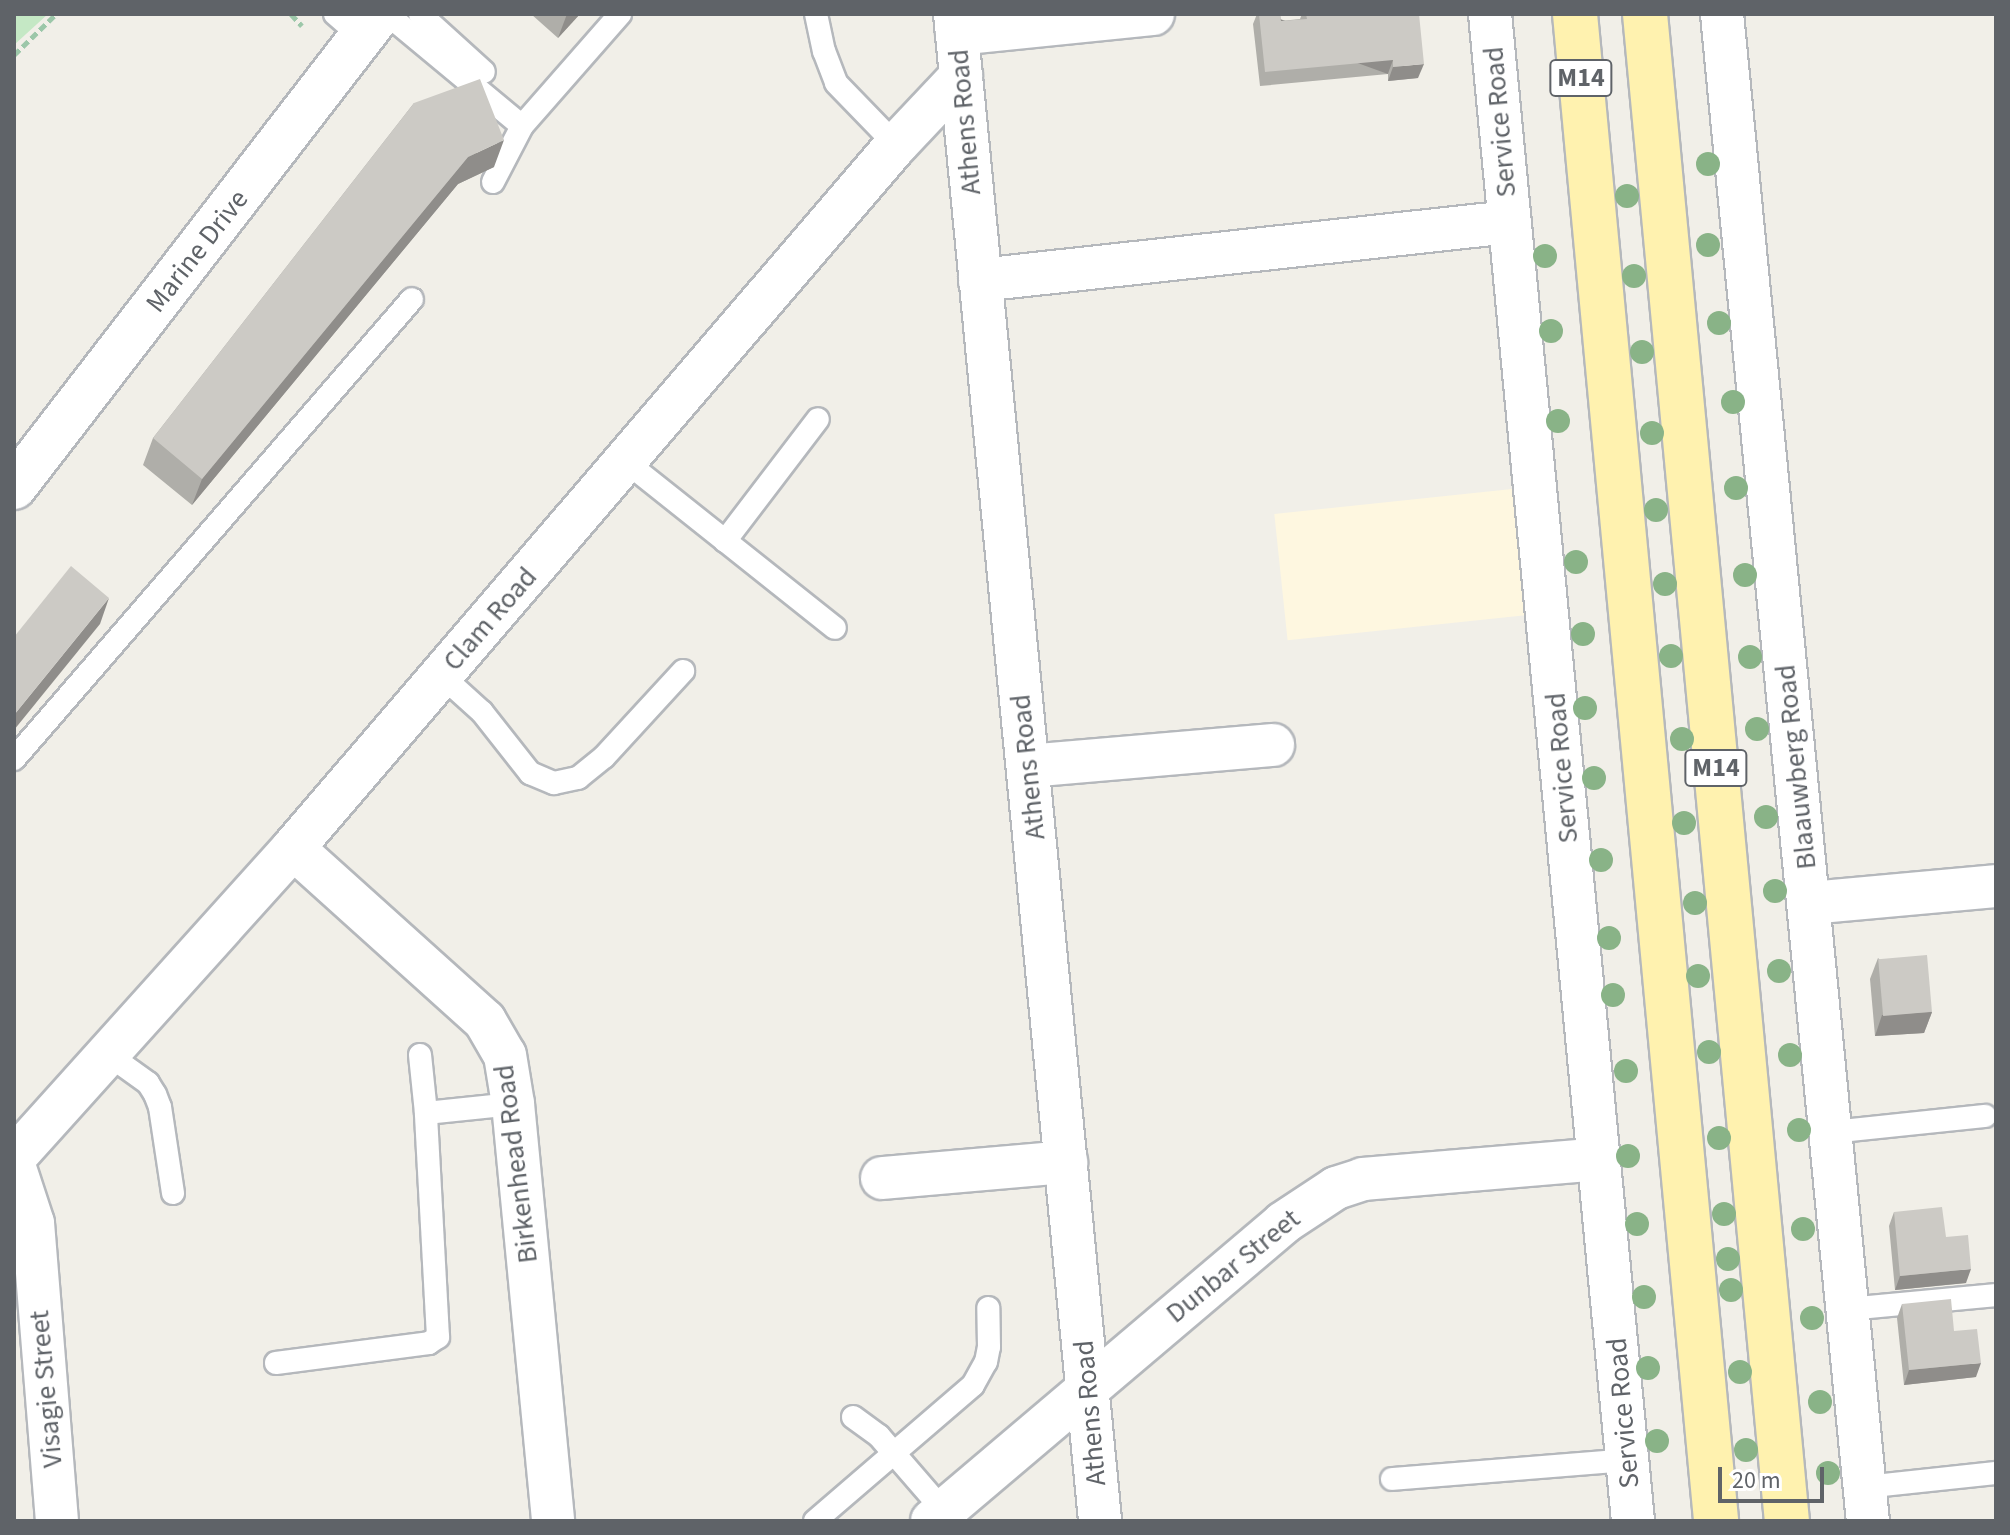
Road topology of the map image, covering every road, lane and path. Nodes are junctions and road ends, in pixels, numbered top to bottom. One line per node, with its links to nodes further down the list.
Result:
1 (56, 14): 14 (path)
2 (291, 14): 13 (path)
3 (420, 14): 15 (lane)
4 (620, 14): 17 (lane)
5 (816, 14): 18 (lane)
6 (1153, 14): 12 (street)
7 (1490, 14): 20 (street, Service Road)
8 (1575, 14): 66 (main road, M14)
9 (1645, 14): 67 (main road, M14)
10 (1722, 14): 35 (street, Blaauwberg Road)
11 (366, 20): 17 (lane); 25 (main road, Marine Drive)
12 (956, 24): 16 (street, Athens Road)
13 (302, 26)
14 (14, 55)
15 (484, 72)
16 (961, 76): 18 (street, Clam Road); 21 (street, Athens Road)
17 (522, 126): 19 (lane)
18 (896, 145): 24 (street, Clam Road)
19 (493, 182)
20 (1510, 222): 21 (street); 43 (street, Service Road)
21 (980, 280): 32 (street, Athens Road)
22 (412, 299): 31 (lane)
23 (818, 419): 26 (lane)
24 (625, 461): 26 (lane); 29 (street, Clam Road)
25 (14, 487)
26 (725, 541): 27 (lane)
27 (835, 628)
28 (683, 671): 29 (lane)
29 (441, 675): 33 (street, Clam Road)
30 (1273, 745): 32 (street)
31 (14, 759)
32 (1028, 766): 44 (street, Athens Road)
33 (293, 848): 36 (street, Clam Road); 38 (street, Birkenhead Road)
34 (1996, 886): 35 (street)
35 (1810, 903): 41 (street, Blaauwberg Road)
36 (109, 1055): 42 (street, Clam Road); 47 (lane)
37 (420, 1055): 39 (lane)
38 (513, 1104): 39 (lane); 62 (street, Birkenhead Road)
39 (426, 1113): 51 (lane)
40 (1985, 1116): 41 (lane)
41 (1832, 1132): 50 (street, Blaauwberg Road)
42 (14, 1158)
43 (1599, 1159): 52 (street, Dunbar Street); 56 (street, Service Road)
44 (1066, 1162): 46 (street); 52 (street, Athens Road)
45 (14, 1165): 54 (street, Visagie Street)
46 (882, 1178)
47 (173, 1193)
48 (1996, 1295): 50 (lane)
49 (988, 1308): 55 (lane)
50 (1848, 1309): 59 (street, Blaauwberg Road)
51 (276, 1363)
52 (1088, 1390): 60 (street, Dunbar Street); 64 (street, Athens Road)
53 (853, 1417): 55 (lane)
54 (31, 1423): 61 (street, Visagie Street)
55 (895, 1454): 60 (lane); 63 (lane)
56 (1628, 1460): 58 (lane); 65 (street, Service Road)
57 (1996, 1473): 59 (lane)
58 (1392, 1479)
59 (1866, 1504)
60 (938, 1516)
61 (57, 1521)
62 (553, 1521)
63 (815, 1521)
64 (1100, 1521)
65 (1633, 1521)
66 (1716, 1521)
67 (1787, 1521)

